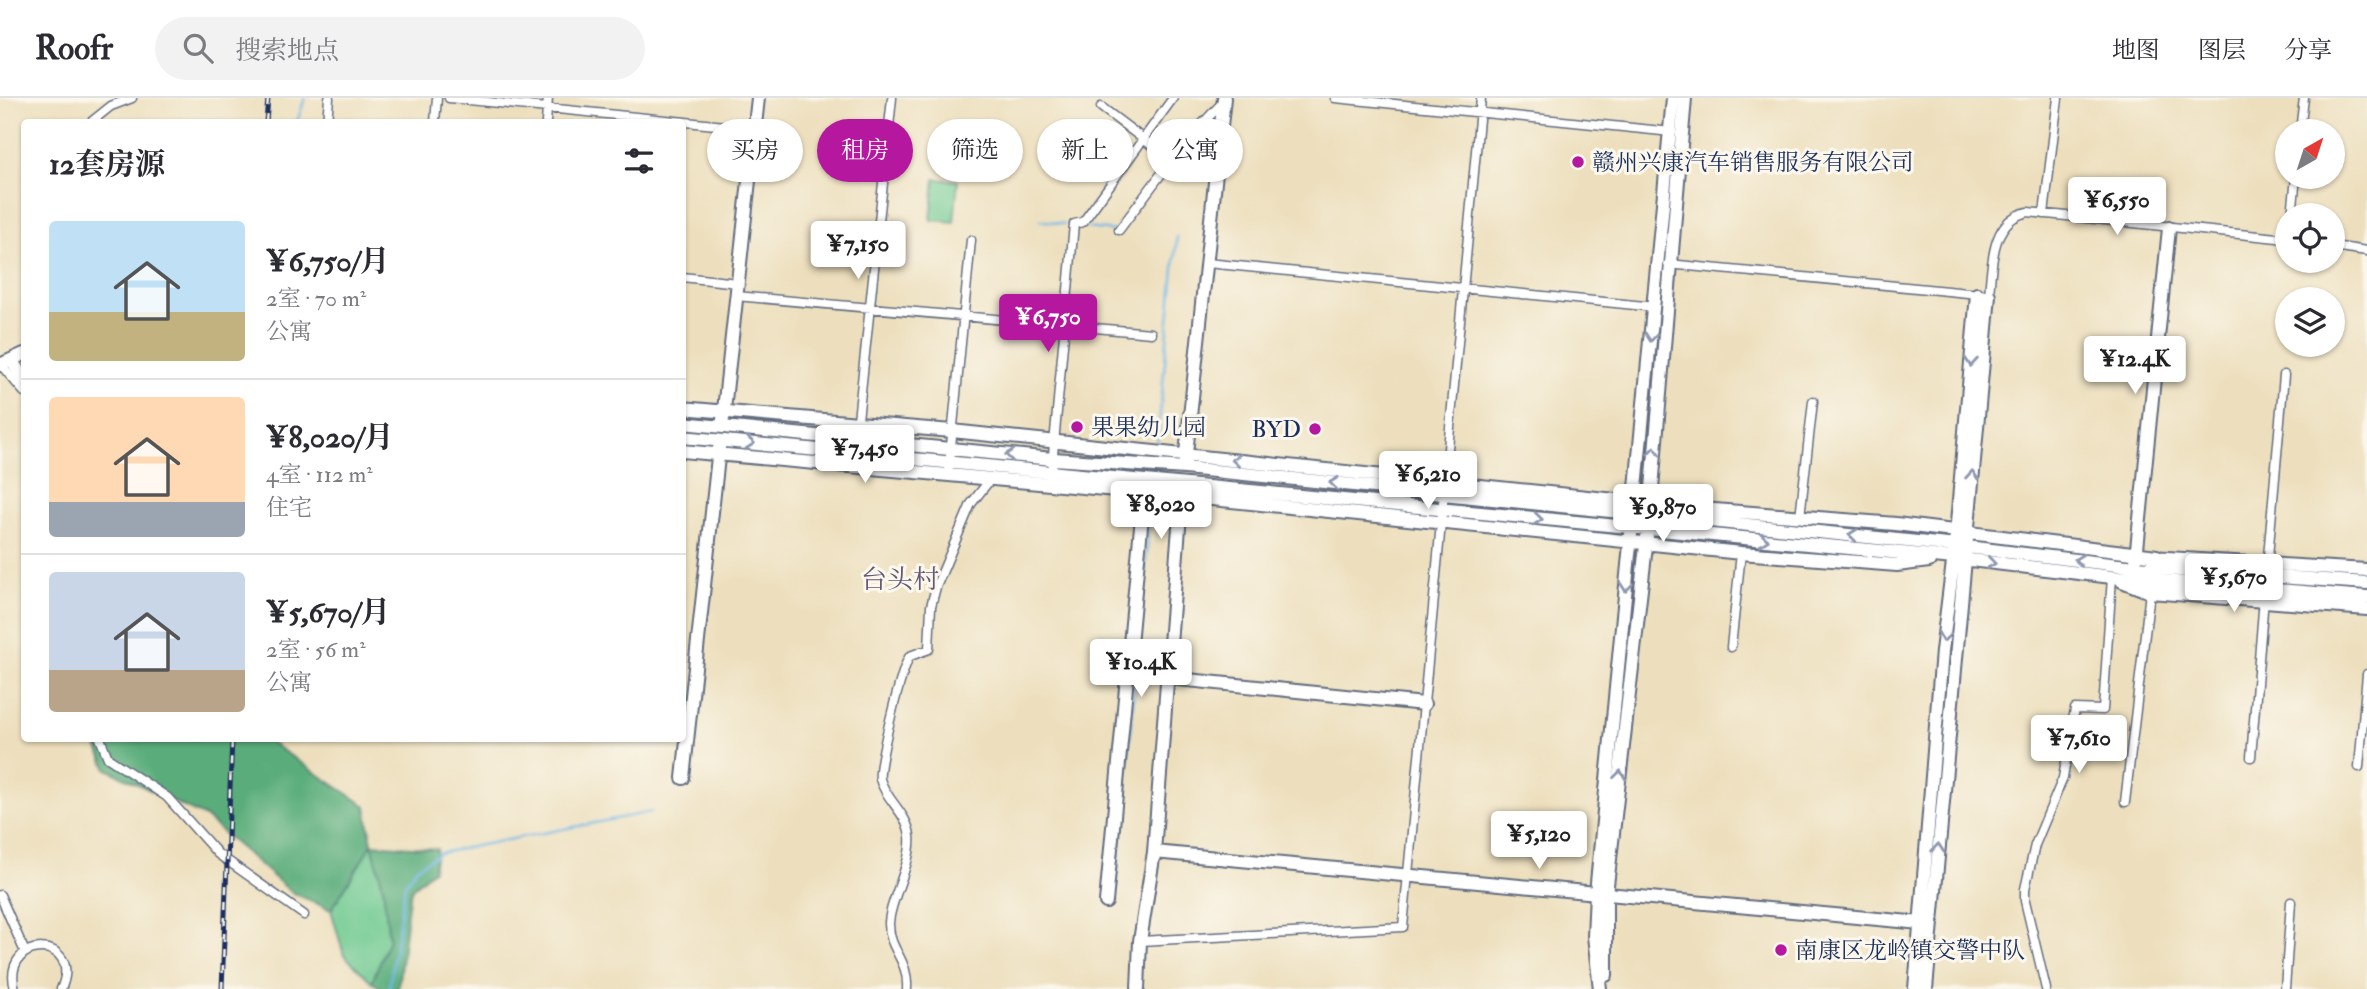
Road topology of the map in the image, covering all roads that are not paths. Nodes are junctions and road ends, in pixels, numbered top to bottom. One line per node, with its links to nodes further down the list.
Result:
1 (132, 98): 19 (street)
2 (329, 98): 20 (street)
3 (438, 98): 21 (street)
4 (449, 98): 17 (street)
5 (548, 98): 17 (street)
6 (758, 98): 24 (street)
7 (892, 98): 49 (street)
8 (1173, 98): 30 (street)
9 (1335, 98): 18 (street)
10 (1481, 98): 18 (street)
11 (1674, 98): 29 (street)
12 (1685, 98): 29 (street)
13 (2058, 98): 34 (street)
14 (2304, 98): 26 (street)
15 (1224, 100): 25 (street); 41 (street)
16 (1101, 107): 30 (street)
17 (547, 108): 22 (street); 23 (street)
18 (1480, 113): 29 (street); 45 (street)
19 (95, 119)
20 (327, 119)
21 (435, 119)
22 (545, 119)
23 (656, 119)
24 (756, 119)
25 (1207, 119)
26 (2301, 119)
27 (686, 122): 28 (street)
28 (707, 124)
29 (1676, 133): 42 (street)
30 (1142, 138): 31 (street); 51 (street)
31 (1147, 142)
32 (749, 182): 44 (street)
33 (1155, 182): 36 (street)
34 (2044, 214): 35 (street); 46 (street)
35 (2169, 228): 37 (street); 90 (street)
36 (1119, 230)
37 (2275, 238)
38 (971, 240): 50 (street)
39 (2345, 248): 40 (street)
40 (2367, 251)
41 (1207, 263): 45 (street); 70 (street)
42 (1664, 264): 46 (street); 48 (street); 80 (street, one-way to 42)
43 (686, 277): 44 (street)
44 (738, 283): 47 (street)
45 (1463, 288): 48 (street); 76 (street)
46 (1983, 295): 85 (street)
47 (736, 296): 49 (street); 59 (street)
48 (1655, 307): 79 (street, one-way to 79)
49 (869, 308): 50 (street); 61 (street)
50 (963, 316): 51 (street); 62 (street)
51 (1065, 325): 52 (street); 65 (street)
52 (1151, 333)
53 (9, 362): 55 (street); 56 (street)
54 (2284, 375): 93 (street)
55 (21, 376)
56 (21, 386)
57 (1813, 401): 82 (street)
58 (686, 408): 59 (street)
59 (723, 411): 61 (street); 63 (street)
60 (686, 424): 63 (street)
61 (857, 424): 62 (street); 66 (street)
62 (952, 431): 65 (street); 69 (street)
63 (721, 434): 64 (street); 66 (street); 68 (street)
64 (686, 437)
65 (1054, 441): 70 (street); 72 (street)
66 (855, 447): 69 (street); 71 (street)
67 (686, 451): 68 (street)
68 (719, 454): 71 (street); 105 (street)
69 (950, 456): 72 (street); 73 (street)
70 (1186, 461): 72 (street); 75 (street); 76 (street, one-way to 70)
71 (853, 467): 73 (street)
72 (1051, 473): 74 (street); 75 (street); 77 (street)
73 (948, 477): 74 (street)
74 (989, 481): 119 (street)
75 (1183, 483): 78 (street); 81 (street)
76 (1445, 489): 79 (street); 81 (street)
77 (1144, 494): 78 (street); 111 (street)
78 (1182, 496): 81 (street); 100 (street)
79 (1634, 507): 80 (street); 83 (street)
80 (1650, 508): 82 (street); 84 (street); 89 (street, one-way to 80)
81 (1442, 516): 83 (street, one-way to 83); 86 (street); 101 (street)
82 (1800, 517): 85 (street)
83 (1632, 528): 84 (street); 86 (street)
84 (1648, 529): 87 (street); 89 (street, one-way to 89)
85 (1962, 532): 89 (street); 90 (street)
86 (1630, 542): 87 (street); 109 (street, one-way to 109)
87 (1646, 544): 88 (street); 109 (street, one-way to 87)
88 (1741, 553): 89 (street); 98 (street)
89 (1961, 553): 92 (street); 114 (street, one-way to 114); 124 (street, one-way to 89)
90 (2135, 560): 92 (street); 93 (street); 93 (street)
91 (2367, 570): 93 (street)
92 (2113, 571): 93 (street); 95 (street); 125 (street)
93 (2266, 581): 94 (street); 95 (street); 96 (street); 97 (street); 103 (street)
94 (2367, 583)
95 (2150, 593): 106 (street)
96 (2367, 597)
97 (2367, 609)
98 (1731, 647)
99 (2367, 674): 104 (street)
100 (1168, 678): 101 (street); 107 (street)
101 (1424, 704): 108 (street)
102 (102, 742): 113 (street)
103 (2251, 757)
104 (2359, 767)
105 (683, 778)
106 (2125, 802)
107 (1154, 852): 108 (street); 115 (street)
108 (1408, 875): 109 (street); 115 (street)
109 (1601, 893): 114 (street); 121 (street); 122 (street)
110 (0, 895): 116 (street)
111 (1106, 902)
112 (2291, 902): 126 (street)
113 (304, 915)
114 (1922, 923): 123 (street)
115 (1140, 940): 120 (street)
116 (24, 950): 117 (street); 118 (street)
117 (15, 989)
118 (61, 989)
119 (907, 989)
120 (1138, 989)
121 (1600, 989)
122 (1606, 989)
123 (1915, 989)
124 (1926, 989)
125 (2046, 989)
126 (2285, 989)

